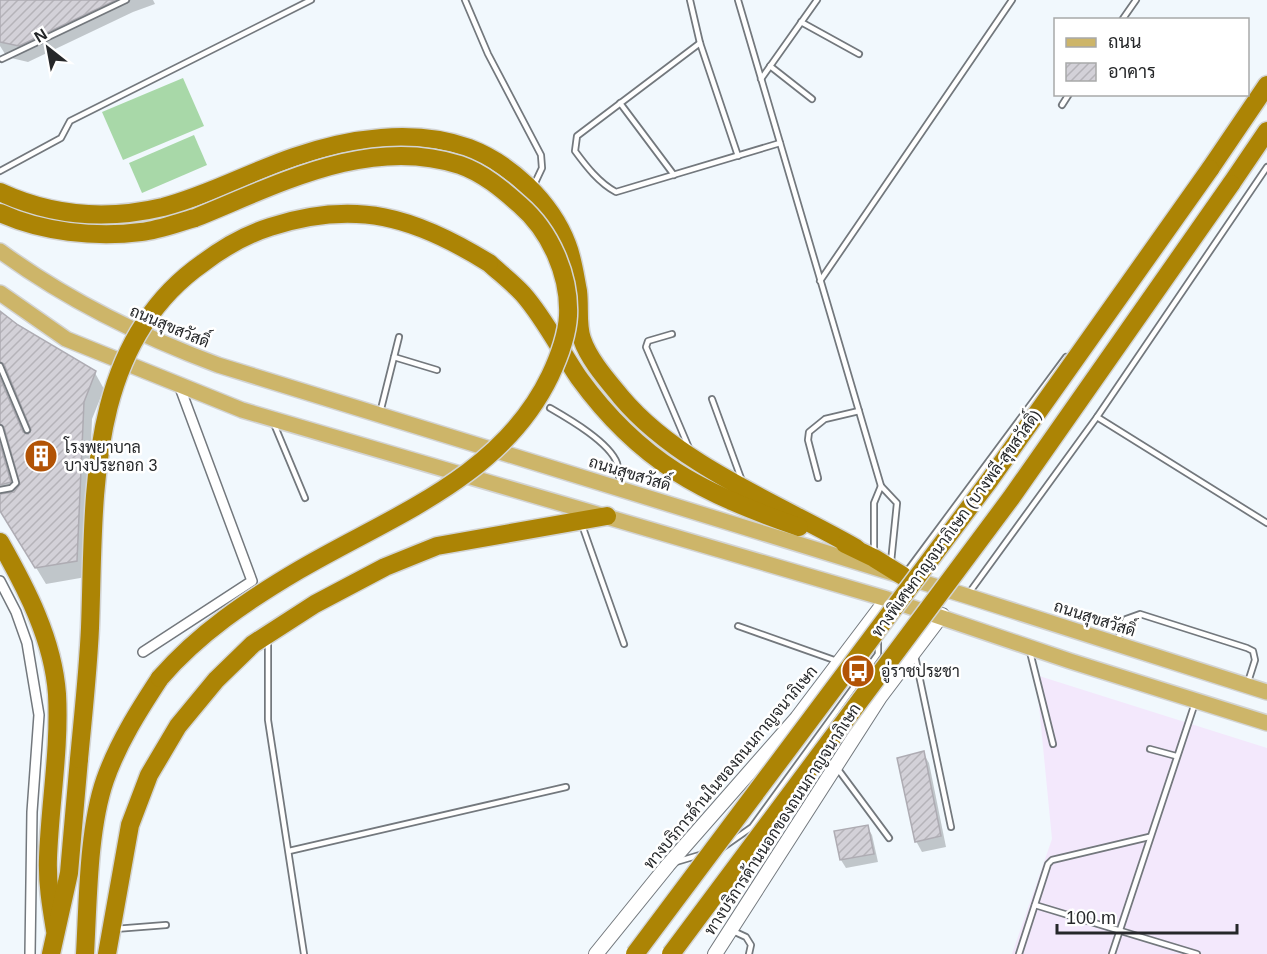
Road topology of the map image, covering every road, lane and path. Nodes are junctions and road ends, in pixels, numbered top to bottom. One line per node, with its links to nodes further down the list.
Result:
1 (126, 0): 13 (lane)
2 (311, 0): 25 (lane)
3 (465, 0): 27 (lane)
4 (690, 0): 11 (lane)
5 (738, 0): 15 (lane)
6 (817, 0): 10 (lane)
7 (1012, 0): 31 (lane)
8 (1136, 0): 9 (lane)
9 (1123, 18)
10 (801, 22): 12 (lane); 14 (lane)
11 (700, 43): 19 (lane); 23 (lane)
12 (859, 54)
13 (1, 57)
14 (770, 66): 15 (lane); 18 (lane)
15 (761, 79): 22 (lane)
16 (1264, 84): 33 (lane); 102 (highway, ทางพิเศษกาญจนาภิเษก (บางพลี-สุขสวัสดิ์), bridge)
17 (1068, 96): 20 (lane)
18 (812, 99)
19 (620, 104): 26 (lane); 26 (lane)
20 (1062, 105)
21 (1267, 131): 103 (highway, ทางพิเศษกาญจนาภิเษก (บางพลี-สุขสวัสดิ์), bridge)
22 (780, 143): 23 (lane); 31 (lane)
23 (738, 156): 26 (lane)
24 (1267, 167): 45 (lane)
25 (0, 171)
26 (674, 175)
27 (531, 190): 28 (highway); 49 (highway)
28 (0, 192)
29 (0, 213): 98 (highway, bridge)
30 (0, 251): 44 (main road, ถนนสุขสวัสดิ์)
31 (820, 281): 43 (lane)
32 (4, 298): 40 (main road)
33 (1108, 301)
34 (672, 334): 49 (lane)
35 (399, 337): 37 (lane)
36 (1073, 348): 62 (lane)
37 (394, 357): 39 (lane); 44 (lane)
38 (0, 366): 48 (lane)
39 (437, 370)
40 (179, 385): 46 (main road); 73 (street)
41 (712, 399): 51 (lane)
42 (550, 408): 53 (lane)
43 (859, 411): 50 (lane); 52 (lane)
44 (380, 416): 53 (main road, ถนนสุขสวัสดิ์)
45 (1097, 417): 58 (lane); 64 (lane)
46 (271, 419): 55 (lane); 56 (main road)
47 (0, 428): 54 (lane)
48 (27, 430)
49 (693, 457): 51 (highway)
50 (818, 478)
51 (744, 486): 60 (highway)
52 (881, 486): 61 (lane); 62 (lane)
53 (620, 489): 62 (main road, ถนนสุขสวัสดิ์)
54 (0, 490)
55 (305, 498)
56 (607, 516): 57 (highway); 65 (main road)
57 (581, 521): 69 (highway); 71 (lane)
58 (1267, 523)
59 (0, 542): 92 (highway)
60 (856, 548): 61 (highway); 92 (highway, bridge)
61 (874, 558): 62 (highway)
62 (897, 572): 64 (main road, ถนนสุขสวัสดิ์); 65 (main road)
63 (0, 580): 96 (street)
64 (967, 596): 70 (main road, ถนนสุขสวัสดิ์)
65 (887, 599): 66 (main road); 67 (main road, ทางบริการด้านในของถนนกาญจนาภิเษก)
66 (942, 615): 72 (main road); 74 (main road, ทางบริการด้านนอกของถนนกาญจนาภิเษก)
67 (868, 624): 75 (main road, ทางบริการด้านในของถนนกาญจนาภิเษก); 89 (lane)
68 (738, 626): 75 (lane)
69 (268, 635): 88 (lane); 93 (highway)
70 (1116, 643): 76 (main road, ถนนสุขสวัสดิ์); 76 (lane)
71 (624, 644)
72 (1029, 646): 78 (main road); 80 (lane)
73 (143, 652)
74 (914, 652): 83 (main road, ทางบริการด้านนอกของถนนกาญจนาภิเษก); 85 (lane)
75 (840, 661): 89 (main road, ทางบริการด้านในของถนนกาญจนาภิเษก)
76 (1247, 686): 77 (main road, ถนนสุขสวัสดิ์)
77 (1267, 692)
78 (1196, 700): 79 (main road); 82 (lane)
79 (1267, 723)
80 (1053, 744)
81 (1150, 749): 82 (lane)
82 (1176, 756): 86 (lane)
83 (836, 766): 87 (lane); 94 (main road, ทางบริการด้านนอกของถนนกาญจนาภิเษก)
84 (566, 787): 88 (lane)
85 (951, 826)
86 (1149, 837): 90 (lane); 95 (lane)
87 (889, 838)
88 (289, 851): 100 (lane)
89 (668, 865): 101 (main road, ทางบริการด้านในของถนนกาญจนาภิเษก)
90 (1035, 906): 95 (lane); 106 (lane)
91 (166, 925): 93 (lane)
92 (55, 930): 97 (highway)
93 (110, 930): 99 (highway)
94 (731, 930): 104 (main road, ทางบริการด้านนอกของถนนกาญจนาภิเษก); 105 (lane)
95 (1119, 930): 107 (lane); 108 (lane)
96 (30, 954)
97 (51, 954)
98 (85, 954)
99 (106, 954)
100 (304, 954)
101 (596, 954)
102 (635, 954)
103 (671, 954)
104 (715, 954)
105 (749, 954)
106 (1019, 954)
107 (1112, 954)
108 (1197, 954)

